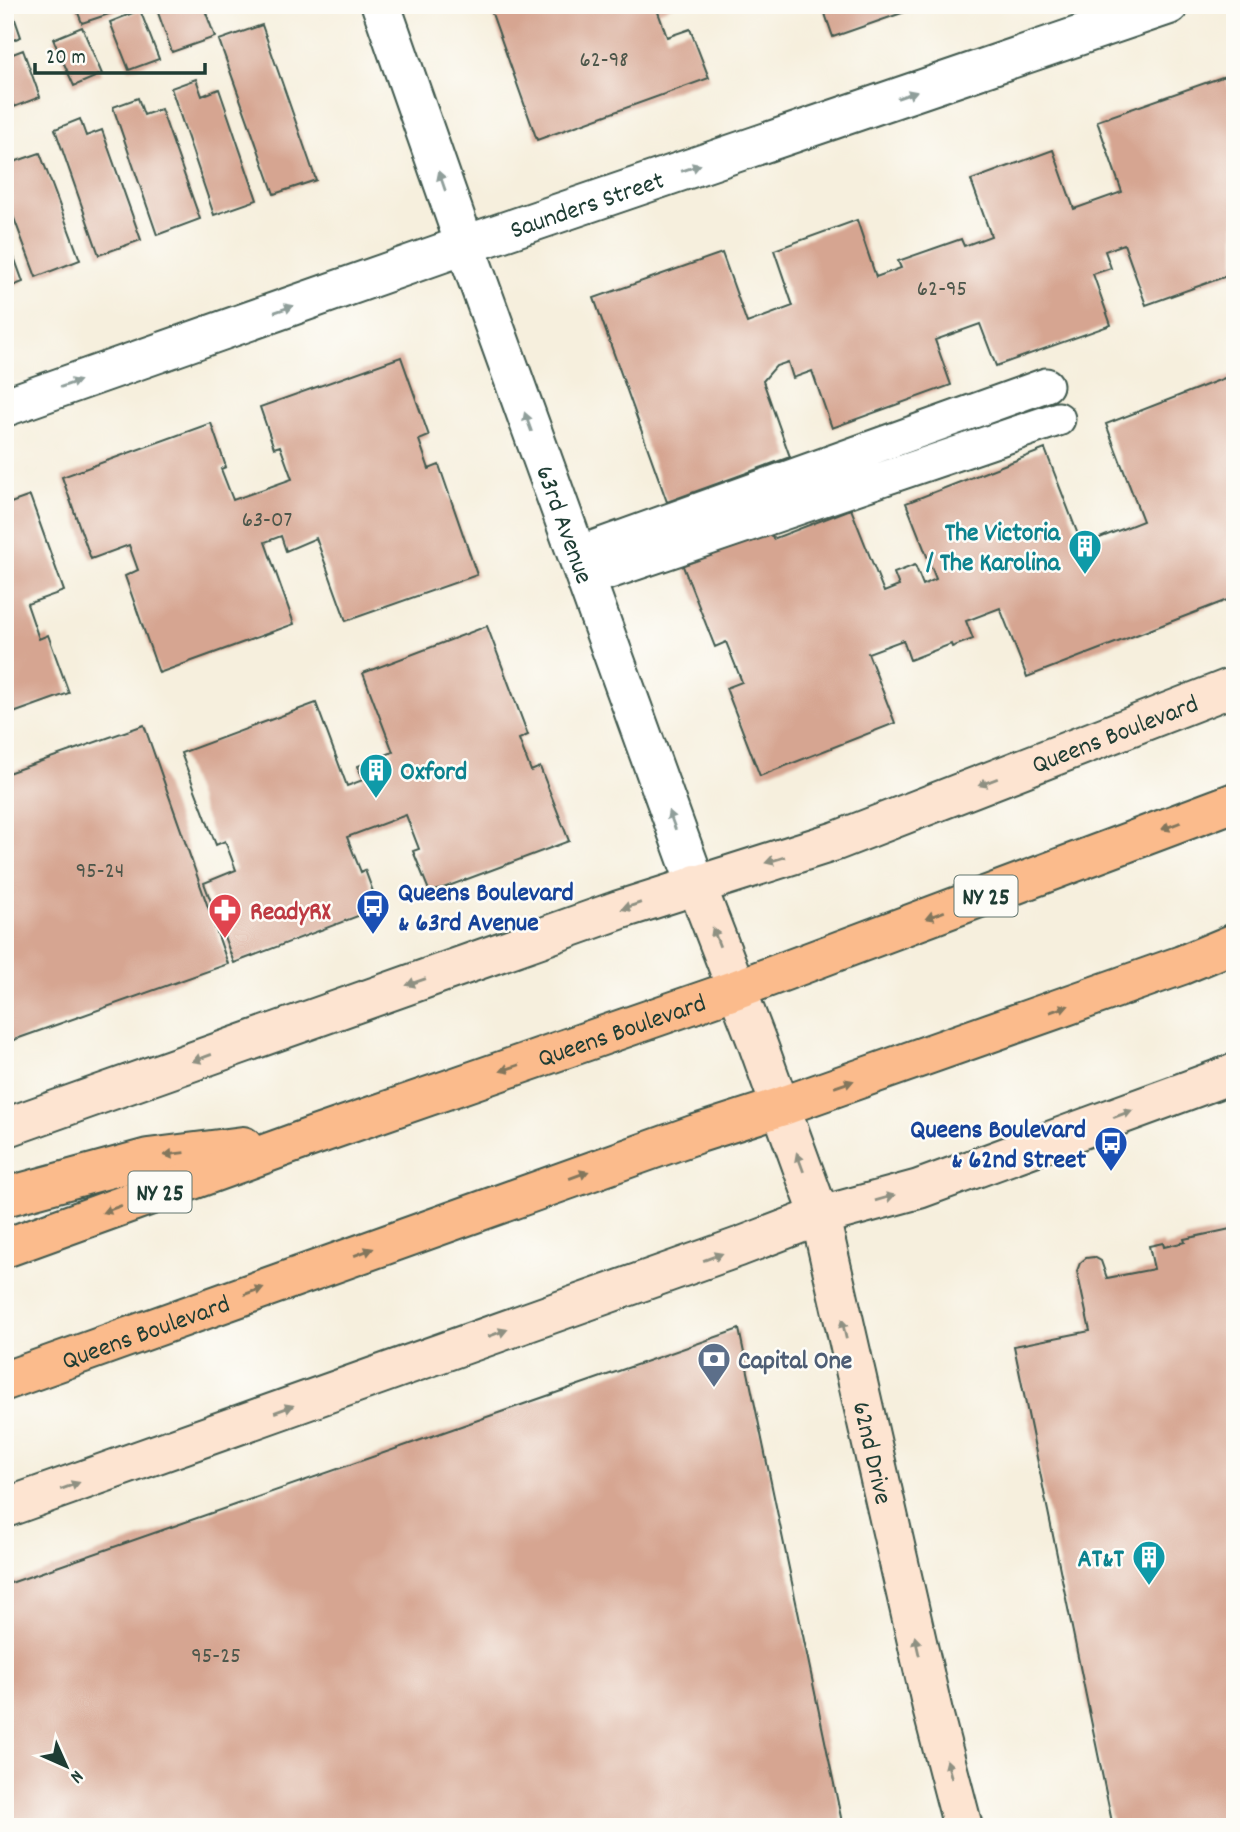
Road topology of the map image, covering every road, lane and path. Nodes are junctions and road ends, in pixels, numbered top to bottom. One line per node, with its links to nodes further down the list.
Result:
1 (381, 5): 3 (street, 63rd Avenue, one-way to 1)
2 (1169, 5): 3 (street, Saunders Street, one-way to 2)
3 (465, 245): 5 (street, Saunders Street, one-way to 3); 7 (street, 63rd Avenue, one-way to 3)
4 (1046, 385): 7 (lane)
5 (5, 407)
6 (1058, 419): 7 (lane)
7 (581, 567): 10 (street, 63rd Avenue, one-way to 7)
8 (1235, 686): 10 (street, Queens Boulevard, one-way to 10)
9 (1235, 802): 14 (main road, Queens Boulevard / NY 25, one-way to 14)
10 (696, 884): 14 (street, 63rd Avenue, one-way to 10); 18 (street, Queens Boulevard, one-way to 18)
11 (1235, 943): 13 (main road, Queens Boulevard)
12 (1235, 954): 13 (main road)
13 (1182, 965): 17 (main road, Queens Boulevard, one-way to 13)
14 (737, 989): 15 (street, 63rd Avenue); 19 (main road, Queens Boulevard / NY 25, one-way to 19)
15 (757, 1042): 17 (street, 62nd Drive)
16 (1235, 1073): 21 (street, one-way to 16)
17 (780, 1107): 21 (street, 62nd Drive, one-way to 17); 23 (main road, Queens Boulevard, one-way to 17)
18 (5, 1128)
19 (314, 1136): 20 (main road, one-way to 20); 22 (main road, Queens Boulevard / NY 25, one-way to 22)
20 (5, 1197)
21 (820, 1216): 24 (street, one-way to 21); 25 (street, 62nd Drive, one-way to 21)
22 (5, 1248)
23 (5, 1381)
24 (5, 1508)
25 (963, 1827)

